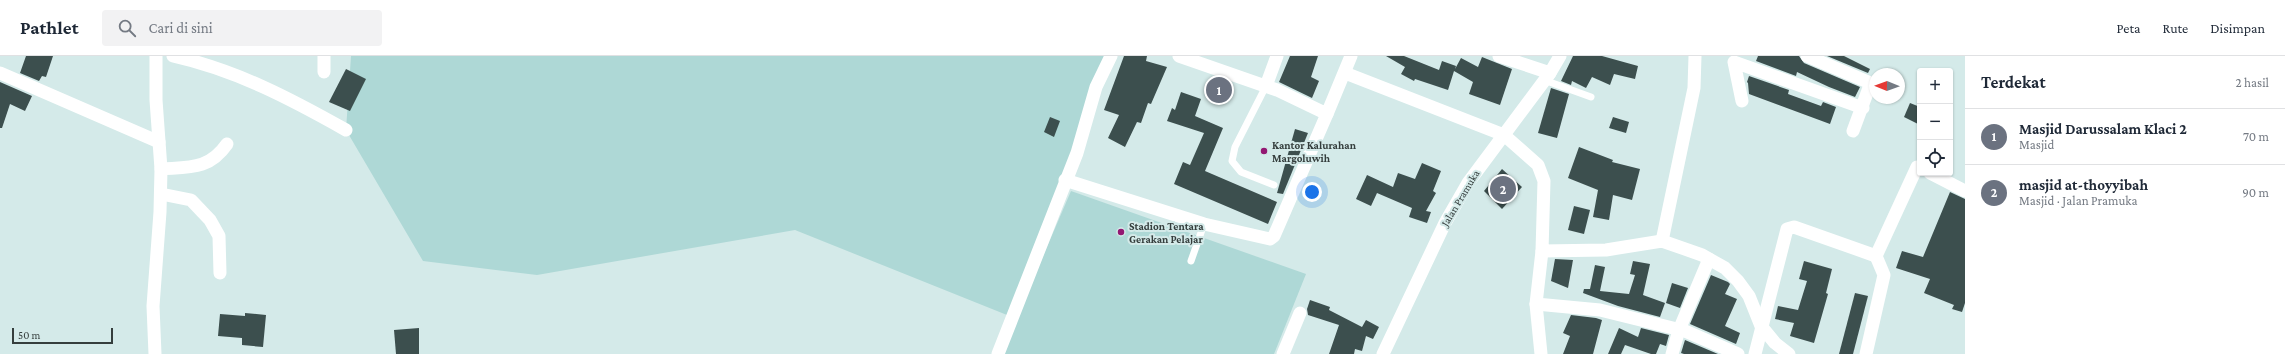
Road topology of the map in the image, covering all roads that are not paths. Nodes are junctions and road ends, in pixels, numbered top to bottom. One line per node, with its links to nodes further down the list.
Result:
1 (156, 56): 25 (street)
2 (173, 56): 22 (street)
3 (324, 56): 13 (street)
4 (1111, 56): 30 (street)
5 (1179, 56): 17 (street)
6 (1277, 56): 17 (street)
7 (1351, 56): 15 (street)
8 (1499, 56): 16 (street)
9 (1560, 56): 16 (street, Jalan Pramuka)
10 (1695, 56): 35 (street)
11 (1807, 56): 20 (street)
12 (1732, 58): 19 (street); 20 (street)
13 (324, 72)
14 (0, 73): 25 (street)
15 (1345, 73): 21 (street); 24 (street)
16 (1547, 76): 18 (lane); 24 (street, Jalan Pramuka)
17 (1266, 86): 21 (street); 31 (lane)
18 (1591, 97)
19 (1742, 100)
20 (1863, 108): 23 (street)
21 (1327, 114): 34 (street)
22 (346, 130)
23 (1854, 131)
24 (1504, 135): 36 (street); 48 (street, Jalan Pramuka)
25 (159, 142): 27 (street)
26 (227, 144): 27 (street)
27 (161, 169): 33 (street)
28 (1917, 169): 37 (street)
29 (1936, 176): 32 (street)
30 (1066, 180): 34 (street); 46 (street)
31 (1274, 185)
32 (1965, 191)
33 (160, 194): 40 (street); 45 (street)
34 (1204, 224): 39 (lane)
35 (1662, 241): 36 (street); 38 (street)
36 (1542, 251): 41 (street)
37 (1876, 256): 43 (street); 54 (street)
38 (1709, 259): 43 (street); 44 (street)
39 (1191, 261)
40 (220, 273)
41 (1536, 304): 44 (street); 49 (street)
42 (1300, 312): 47 (street)
43 (1761, 326): 52 (street); 53 (street)
44 (1679, 330): 50 (street); 51 (street)
45 (155, 354)
46 (998, 354)
47 (1283, 354)
48 (1383, 354)
49 (1541, 354)
50 (1672, 354)
51 (1738, 354)
52 (1755, 354)
53 (1789, 354)
54 (1866, 354)

